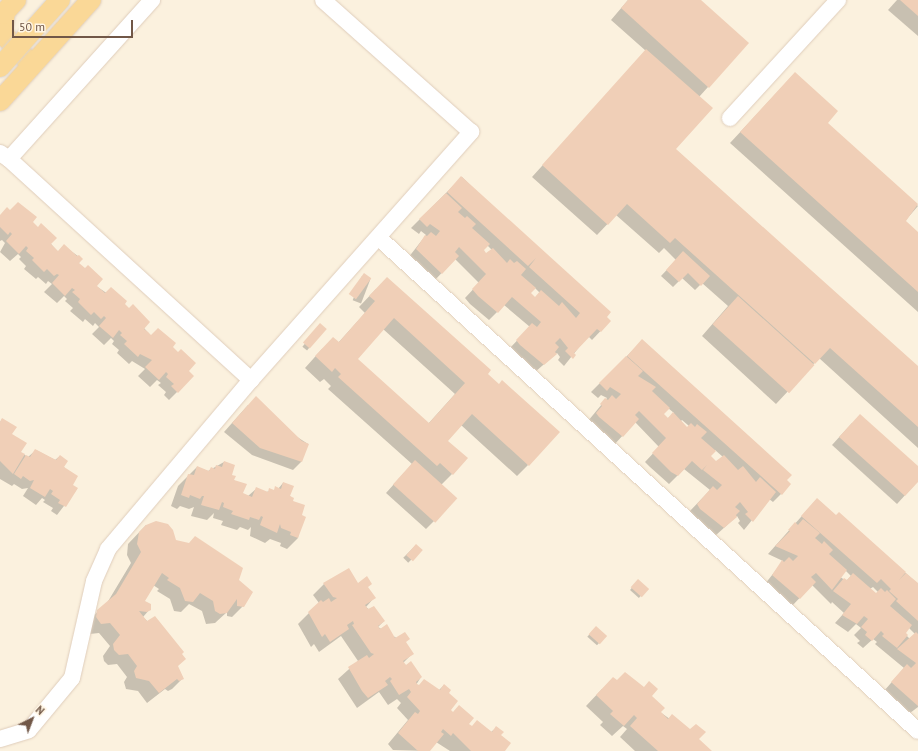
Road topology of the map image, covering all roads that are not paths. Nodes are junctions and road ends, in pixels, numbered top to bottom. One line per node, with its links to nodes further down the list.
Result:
1 (16, 0): 7 (main road)
2 (60, 0): 8 (main road, bridge)
3 (91, 0): 7 (main road)
4 (152, 0): 11 (street)
5 (323, 0): 12 (street)
6 (838, 0): 10 (street)
7 (32, 66): 9 (main road)
8 (0, 67)
9 (0, 101)
10 (730, 118)
11 (5, 156): 13 (street)
12 (378, 238): 13 (street); 14 (street)
13 (251, 380): 15 (street)
14 (918, 731)
15 (0, 739)

